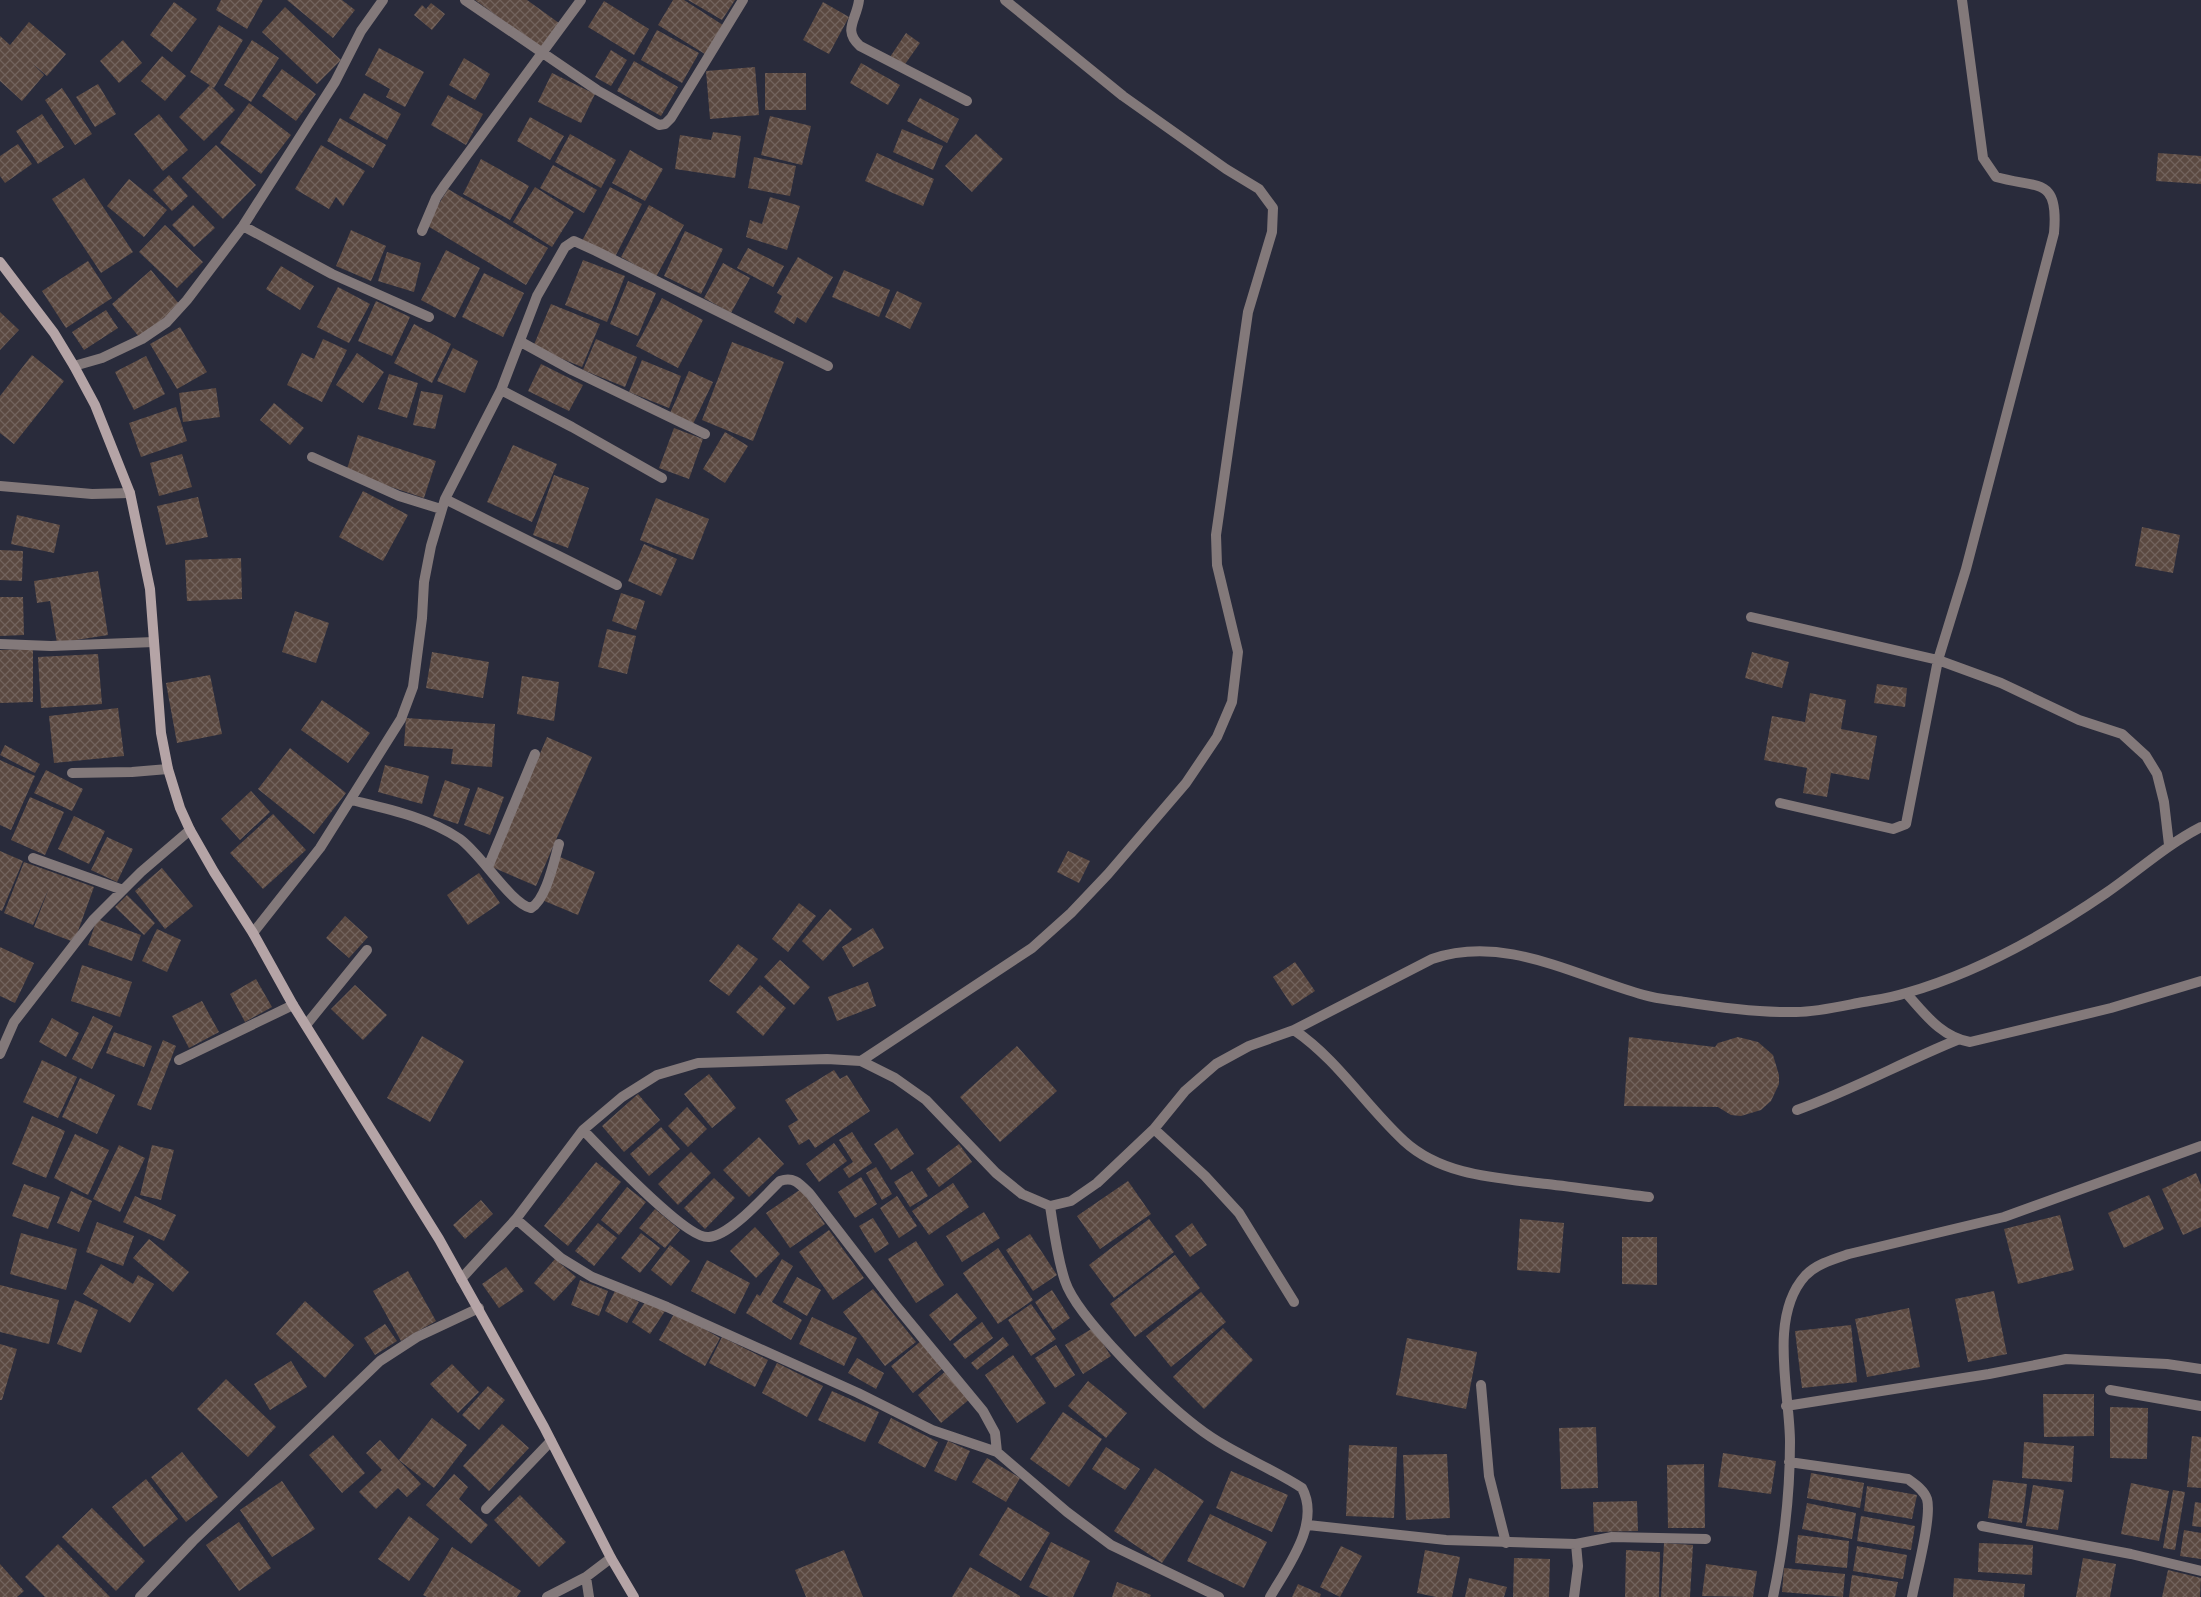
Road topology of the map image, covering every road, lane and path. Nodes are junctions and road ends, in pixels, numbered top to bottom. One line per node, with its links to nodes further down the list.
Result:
1 (383, 0): 10 (street)
2 (465, 0): 8 (street)
3 (581, 0): 8 (street)
4 (743, 0): 8 (street)
5 (859, 0): 9 (street)
6 (1005, 0): 51 (street)
7 (1962, 0): 28 (street)
8 (542, 54): 11 (street)
9 (967, 101)
10 (242, 226): 13 (street); 15 (street)
11 (422, 231)
12 (0, 262): 15 (street)
13 (429, 317)
14 (520, 342): 16 (street); 17 (street); 18 (street)
15 (74, 366): 22 (street)
16 (828, 366)
17 (501, 390): 20 (street); 23 (street)
18 (705, 434)
19 (312, 457): 23 (street)
20 (662, 478)
21 (0, 486): 22 (street)
22 (130, 493): 26 (street)
23 (443, 504): 24 (street); 32 (street)
24 (617, 585)
25 (1751, 617): 28 (street)
26 (154, 642): 27 (street); 30 (street)
27 (0, 644)
28 (1938, 660): 33 (street); 37 (street)
29 (535, 754): 39 (street)
30 (168, 768): 31 (street); 35 (street)
31 (72, 772)
32 (351, 800): 39 (street); 41 (street)
33 (1780, 803)
34 (2201, 827): 37 (street)
35 (190, 830): 40 (street); 41 (street)
36 (559, 844): 39 (street)
37 (2169, 845): 44 (street)
38 (33, 858): 40 (street)
39 (488, 867)
40 (123, 890): 49 (street)
41 (253, 933): 45 (street)
42 (366, 950): 46 (street)
43 (2201, 981): 48 (street)
44 (1906, 993): 47 (street); 48 (street)
45 (293, 1005): 46 (street); 50 (street)
46 (306, 1025): 59 (street)
47 (1294, 1030): 53 (street); 56 (street)
48 (1957, 1040): 52 (street)
49 (1, 1050)
50 (179, 1060)
51 (861, 1061): 54 (street); 57 (street)
52 (1797, 1110)
53 (1154, 1129): 57 (street); 60 (street)
54 (584, 1130): 58 (street); 68 (street)
55 (2201, 1146): 65 (street)
56 (1649, 1197)
57 (1050, 1206): 71 (street)
58 (516, 1219): 59 (street); 68 (street)
59 (462, 1280): 61 (street)
60 (1294, 1302)
61 (479, 1308): 67 (street); 79 (street)
62 (2201, 1369): 65 (street)
63 (1481, 1385): 74 (street)
64 (2110, 1390): 66 (street)
65 (1786, 1406): 69 (street)
66 (2201, 1406)
67 (551, 1441): 70 (street); 76 (street)
68 (997, 1452): 83 (street)
69 (1789, 1462): 86 (street); 87 (street)
70 (486, 1509)
71 (1308, 1525): 74 (street); 84 (street)
72 (1982, 1526): 77 (street)
73 (1706, 1539): 75 (street)
74 (1506, 1543): 75 (street)
75 (1576, 1544): 85 (street)
76 (611, 1558): 78 (street); 82 (street)
77 (2201, 1570)
78 (586, 1577): 80 (street); 81 (street)
79 (140, 1597)
80 (548, 1597)
81 (589, 1597)
82 (634, 1597)
83 (1219, 1597)
84 (1270, 1597)
85 (1574, 1597)
86 (1773, 1597)
87 (1912, 1597)

